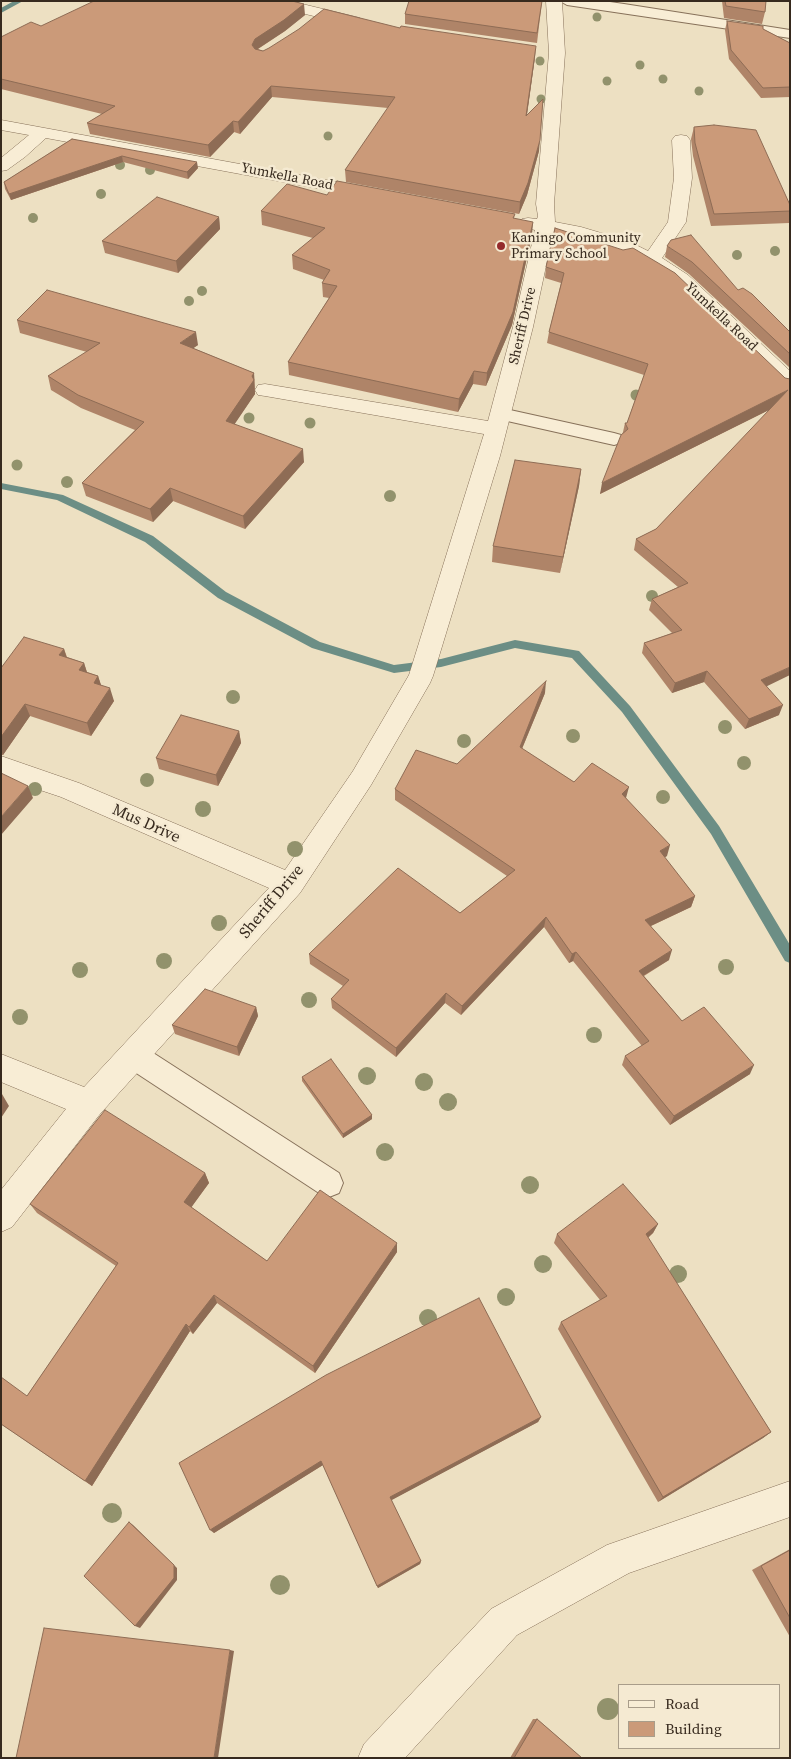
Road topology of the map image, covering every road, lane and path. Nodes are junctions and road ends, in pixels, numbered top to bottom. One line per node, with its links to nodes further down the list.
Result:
1 (269, 1): 4 (street)
2 (554, 1): 9 (street, Sheriff Drive)
3 (568, 1): 7 (lane)
4 (320, 13): 5 (street); 6 (street)
5 (367, 23)
6 (306, 24)
7 (790, 34)
8 (538, 50): 9 (street)
9 (557, 52): 16 (street, Sheriff Drive)
10 (1, 125): 11 (street, Yumkella Road)
11 (43, 132): 13 (street); 14 (street, Yumkella Road)
12 (681, 140): 17 (street)
13 (1, 166)
14 (388, 197)
15 (508, 220): 16 (street, Yumkella Road)
16 (545, 227): 17 (street, Yumkella Road); 20 (street, Sheriff Drive)
17 (652, 260): 18 (street, Yumkella Road)
18 (790, 384)
19 (265, 390): 20 (street)
20 (498, 422): 21 (lane); 23 (street, Sheriff Drive)
21 (614, 439)
22 (1, 766): 23 (street, Mus Drive)
23 (290, 885): 24 (street, Sheriff Drive)
24 (134, 1056): 26 (street, Sheriff Drive); 27 (lane)
25 (1, 1068): 26 (street)
26 (89, 1104): 28 (street, Sheriff Drive)
27 (329, 1183)
28 (1, 1216)
29 (790, 1499): 30 (street)
30 (378, 1758)

